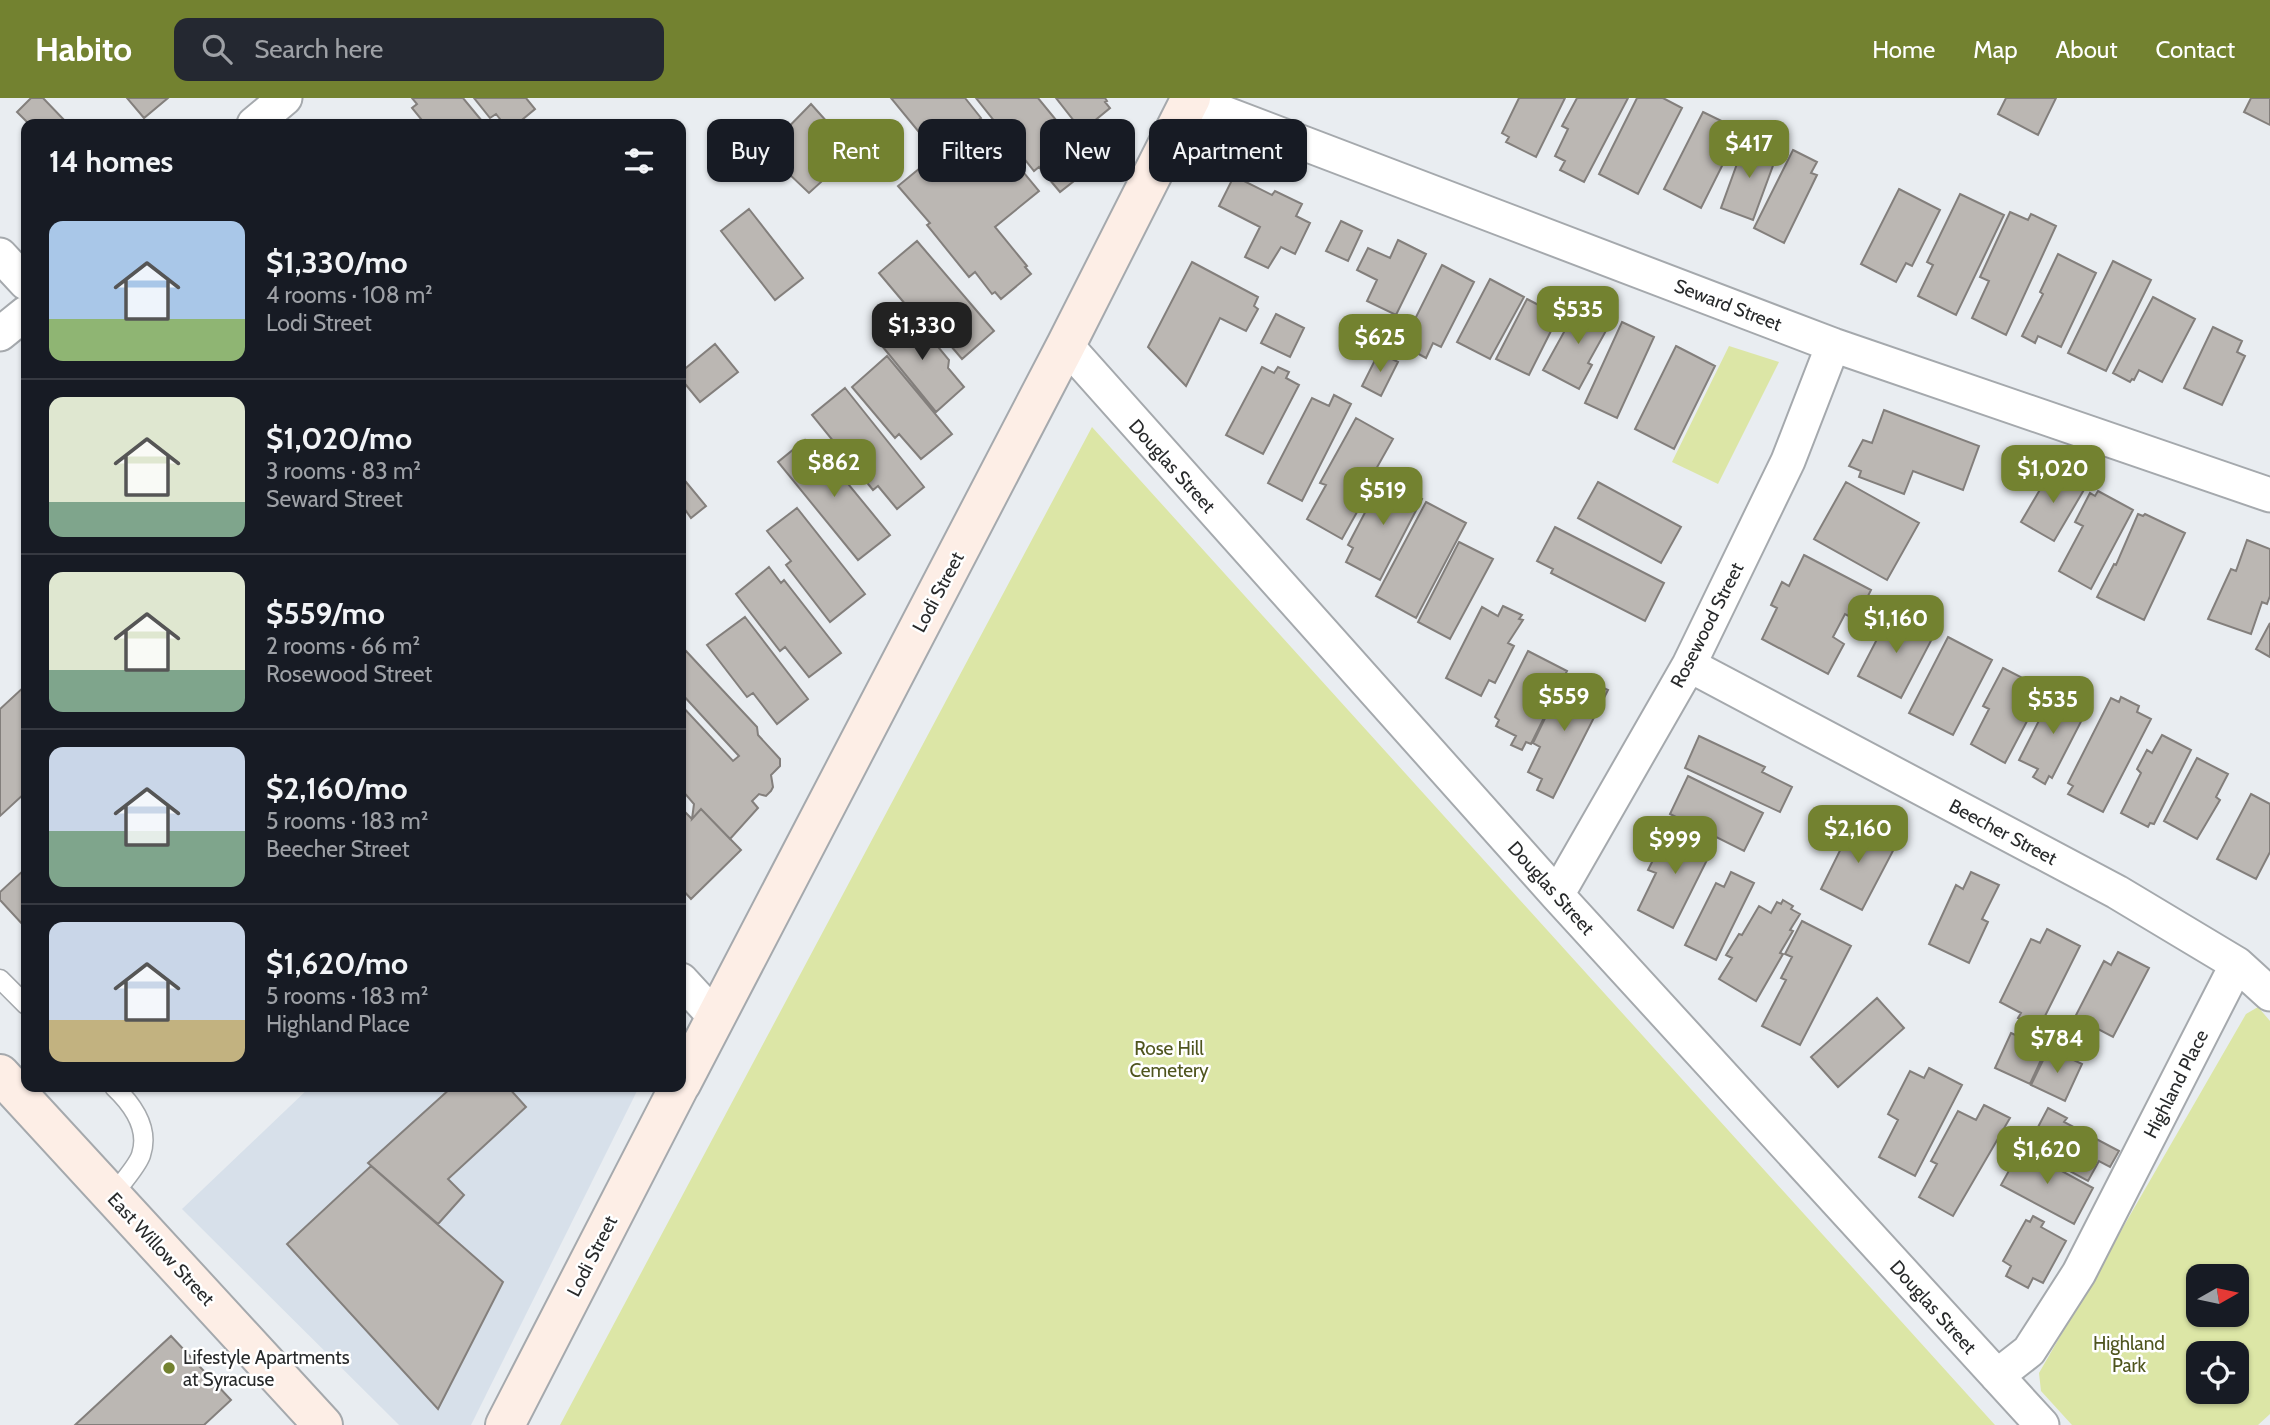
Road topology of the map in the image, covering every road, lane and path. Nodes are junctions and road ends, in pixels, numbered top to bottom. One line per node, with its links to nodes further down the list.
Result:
1 (285, 98): 3 (street)
2 (1191, 99): 8 (street, Lodi Street); 9 (street, Seward Street)
3 (260, 119)
4 (0, 255): 5 (street)
5 (21, 278)
6 (21, 317): 7 (street)
7 (0, 334)
8 (1066, 345): 12 (street, Douglas Street); 18 (street, Lodi Street)
9 (1833, 345): 10 (street, Seward Street); 11 (street, Rosewood Street)
10 (2270, 495)
11 (1689, 665): 12 (street, Rosewood Street); 13 (street, Beecher Street)
12 (1557, 895): 24 (street, Douglas Street)
13 (2237, 964): 16 (street, Beecher Street); 24 (street, Highland Place)
14 (0, 979): 17 (lane)
15 (686, 985): 18 (street)
16 (2270, 994)
17 (21, 1000)
18 (715, 1017): 19 (street, Lodi Street)
19 (686, 1073)
20 (5, 1090): 23 (street, East Willow Street)
21 (120, 1092): 23 (lane)
22 (676, 1092): 26 (street, Lodi Street)
23 (112, 1196): 25 (street, East Willow Street)
24 (1997, 1376): 27 (street, Douglas Street)
25 (323, 1425)
26 (505, 1425)
27 (2042, 1425)

